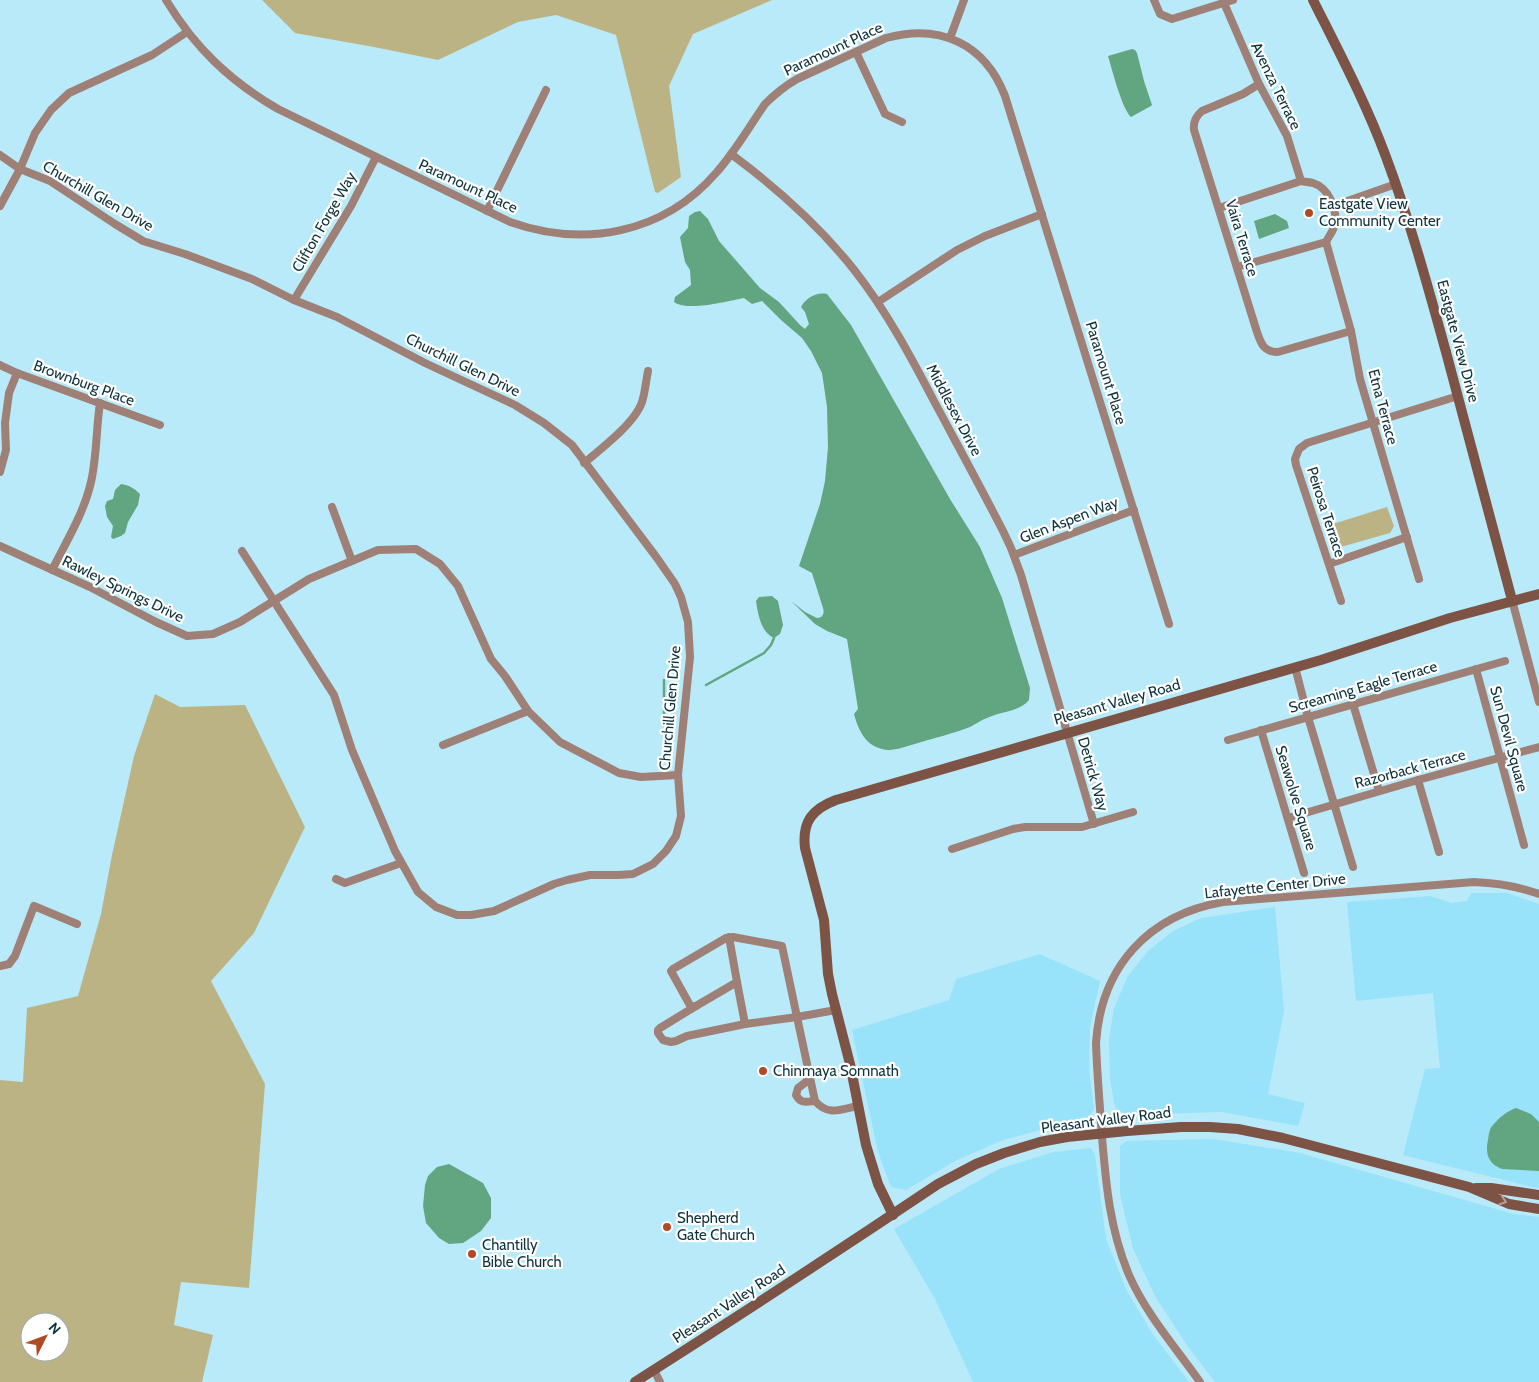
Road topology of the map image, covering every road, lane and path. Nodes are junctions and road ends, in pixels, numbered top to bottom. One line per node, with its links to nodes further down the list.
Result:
1 (166, 0): 7 (street, Paramount Place)
2 (964, 0): 8 (street)
3 (1154, 0): 6 (street)
4 (1233, 0): 6 (street)
5 (1313, 0): 18 (street, Eastgate View Drive)
6 (1224, 3): 10 (street, Avenza Terrace)
7 (187, 32): 15 (street, Paramount Place); 16 (street)
8 (950, 38): 9 (street, Paramount Place); 23 (street, Paramount Place)
9 (856, 52): 12 (street); 13 (street, Paramount Place)
10 (1260, 84): 17 (street, Avenza Terrace); 21 (street, Vaira Terrace)
11 (546, 90): 22 (street)
12 (902, 122)
13 (731, 154): 22 (street, Paramount Place); 27 (street, Middlesex Drive)
14 (0, 155): 16 (street, Churchill Glen Drive)
15 (376, 157): 22 (street, Paramount Place); 26 (street, Clifton Forge Way)
16 (20, 169): 19 (street); 26 (street, Churchill Glen Drive)
17 (1301, 181): 20 (street); 21 (street)
18 (1396, 184): 20 (street); 32 (street, Eastgate View Drive)
19 (0, 206)
20 (1333, 206): 24 (street)
21 (1219, 208): 25 (street, Vaira Terrace)
22 (487, 211)
23 (1042, 214): 27 (street); 39 (street, Paramount Place)
24 (1326, 242): 25 (street); 28 (street, Etna Terrace)
25 (1238, 267): 28 (street, Vaira Terrace)
26 (294, 300): 36 (street, Churchill Glen Drive)
27 (878, 302): 43 (street, Middlesex Drive)
28 (1351, 331): 34 (street, Etna Terrace)
29 (0, 365): 31 (street, Brownburg Place)
30 (648, 371): 36 (street)
31 (17, 373): 33 (street, Brownburg Place); 37 (street)
32 (1458, 396): 34 (street, Peirosa Terrace); 49 (street, Eastgate View Drive)
33 (100, 402): 35 (street, Brownburg Place); 46 (street)
34 (1373, 422): 40 (street, Etna Terrace); 45 (street, Peirosa Terrace)
35 (160, 426)
36 (584, 463): 66 (street, Churchill Glen Drive)
37 (0, 472)
38 (332, 507): 44 (street)
39 (1134, 510): 43 (street, Glen Aspen Way); 52 (street, Paramount Place)
40 (1407, 537): 45 (street); 47 (street, Etna Terrace)
41 (0, 546): 46 (street, Rawley Springs Drive)
42 (242, 551): 51 (street, Churchill Glen Drive)
43 (1014, 555): 61 (street, Middlesex Drive)
44 (352, 561): 51 (street, Rawley Springs Drive); 58 (street, Rawley Springs Drive)
45 (1328, 564): 50 (street, Peirosa Terrace)
46 (52, 570): 51 (street, Rawley Springs Drive)
47 (1418, 579)
48 (1539, 594): 49 (street, Pleasant Valley Road)
49 (1512, 600): 54 (street, Pleasant Valley Road); 56 (street, Eastgate View Drive)
50 (1341, 601)
51 (273, 602): 76 (street, Churchill Glen Drive)
52 (1169, 624)
53 (1505, 661): 55 (street, Screaming Eagle Terrace)
54 (1295, 667): 59 (street); 61 (street, Pleasant Valley Road)
55 (1476, 669): 57 (street, Screaming Eagle Terrace); 65 (street, Sun Devil Square)
56 (1539, 702)
57 (1353, 704): 59 (street, Screaming Eagle Terrace); 68 (street)
58 (528, 711): 63 (street); 66 (street, Rawley Springs Drive)
59 (1308, 717): 60 (street, Screaming Eagle Terrace); 69 (street)
60 (1261, 730): 62 (street, Screaming Eagle Terrace); 71 (street, Seawolve Square)
61 (1067, 732): 72 (street, Detrick Way); 86 (street, Pleasant Valley Road)
62 (1228, 740)
63 (443, 745)
64 (1539, 747): 65 (street, Razorback Terrace)
65 (1500, 758): 67 (street, Razorback Terrace); 73 (street, Sun Devil Square)
66 (678, 775): 76 (street, Churchill Glen Drive)
67 (1418, 780): 68 (street, Razorback Terrace); 75 (street)
68 (1378, 791): 69 (street, Razorback Terrace)
69 (1334, 804): 71 (street, Razorback Terrace); 77 (street)
70 (1133, 812): 72 (street)
71 (1288, 818): 78 (street, Seawolve Square)
72 (1094, 824): 74 (street)
73 (1524, 845)
74 (952, 849)
75 (1439, 852)
76 (401, 863): 79 (street)
77 (1353, 867)
78 (1304, 874)
79 (336, 879)
80 (1539, 894): 92 (street, Lafayette Center Drive)
81 (77, 924): 83 (street)
82 (729, 937): 84 (street); 85 (street); 87 (street)
83 (0, 966)
84 (737, 982): 85 (street); 88 (street)
85 (696, 1006): 88 (street)
86 (836, 1010): 87 (street); 91 (street, Pleasant Valley Road)
87 (797, 1018): 88 (street); 89 (street)
88 (745, 1024)
89 (809, 1074): 90 (street); 90 (street)
90 (814, 1101): 91 (street)
91 (858, 1106): 96 (street, Pleasant Valley Road)
92 (1102, 1133): 93 (street, Pleasant Valley Road); 96 (street, Pleasant Valley Road); 100 (street, Lafayette Center Drive)
93 (1469, 1187): 94 (street, Pleasant Valley Road); 95 (street, Pleasant Valley Road, one-way to 95)
94 (1539, 1195)
95 (1539, 1209)
96 (893, 1215): 97 (street, Pleasant Valley Road)
97 (654, 1370): 98 (street, Pleasant Valley Road); 99 (street)
98 (635, 1382)
99 (660, 1382)
100 (1200, 1382)

